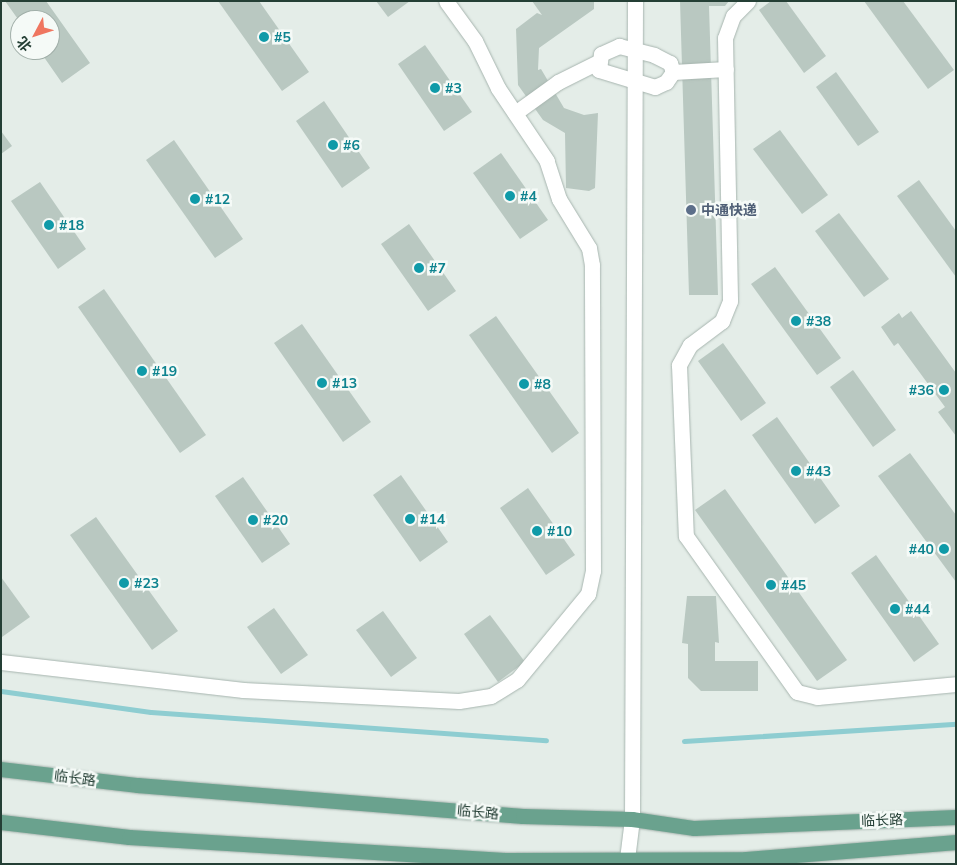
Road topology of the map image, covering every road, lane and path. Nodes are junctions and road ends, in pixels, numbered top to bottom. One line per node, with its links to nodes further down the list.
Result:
1 (446, 1): 9 (street)
2 (635, 1): 4 (street)
3 (748, 1): 6 (street)
4 (634, 47): 5 (street); 7 (street); 8 (street)
5 (598, 62): 8 (street); 9 (street)
6 (726, 69): 7 (street); 11 (street)
7 (673, 72): 8 (street)
8 (634, 83): 14 (street)
9 (515, 112): 10 (street)
10 (1, 662)
11 (956, 684)
12 (1, 769): 14 (main road, 临长路)
13 (956, 817): 14 (main road, 临长路)
14 (632, 819): 17 (street)
15 (1, 822): 18 (main road, 临长路)
16 (956, 842): 17 (main road, 临长路)
17 (627, 859): 18 (main road, 临长路)
18 (522, 862)

